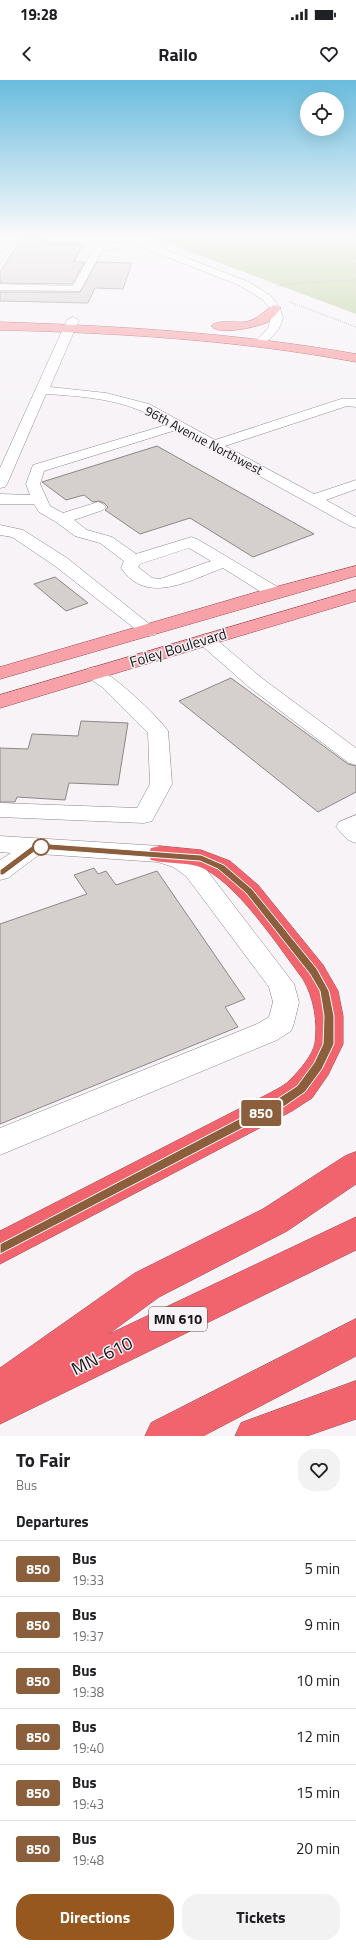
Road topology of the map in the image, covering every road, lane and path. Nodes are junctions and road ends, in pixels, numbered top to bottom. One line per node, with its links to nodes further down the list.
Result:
1 (269, 300): 2 (street)
2 (275, 308): 5 (main road); 7 (street)
3 (0, 318): 4 (main road)
4 (71, 324): 5 (main road); 6 (main road); 7 (main road); 10 (street)
5 (165, 324): 7 (main road)
6 (0, 326)
7 (264, 338): 8 (main road); 9 (main road)
8 (356, 348)
9 (356, 358)
10 (41, 390): 12 (street, 96th Avenue Northwest); 14 (street)
11 (356, 403): 13 (street)
12 (179, 425): 13 (street, 96th Avenue Northwest); 17 (street)
13 (214, 445): 18 (street, 96th Avenue Northwest)
14 (0, 484)
15 (356, 484): 18 (street)
16 (0, 499): 17 (street)
17 (40, 500): 20 (street)
18 (315, 500): 21 (street, 96th Avenue Northwest)
19 (98, 507): 20 (street)
20 (62, 519): 23 (street)
21 (356, 523)
22 (0, 530): 28 (street)
23 (134, 560): 24 (street); 24 (street)
24 (224, 562): 26 (street)
25 (356, 571): 26 (main road, Foley Boulevard)
26 (275, 593): 28 (main road, Foley Boulevard)
27 (356, 595): 29 (main road, Foley Boulevard)
28 (149, 631): 30 (main road, Foley Boulevard)
29 (206, 640): 31 (main road, Foley Boulevard); 33 (street)
30 (0, 673)
31 (94, 674): 32 (main road, Foley Boulevard); 34 (street)
32 (0, 702)
33 (356, 758)
34 (0, 810)
35 (356, 823): 36 (street)
36 (356, 835)
37 (0, 844): 38 (street)
38 (36, 846): 39 (street); 40 (street)
39 (160, 854): 41 (street); 44 (highway)
40 (0, 872)
41 (0, 1142)
42 (356, 1166): 46 (highway)
43 (356, 1233): 48 (highway, MN-610 / MN 610)
44 (0, 1248)
45 (356, 1337): 49 (highway)
46 (0, 1390)
47 (356, 1400): 50 (highway)
48 (0, 1405)
49 (164, 1436)
50 (254, 1436)

